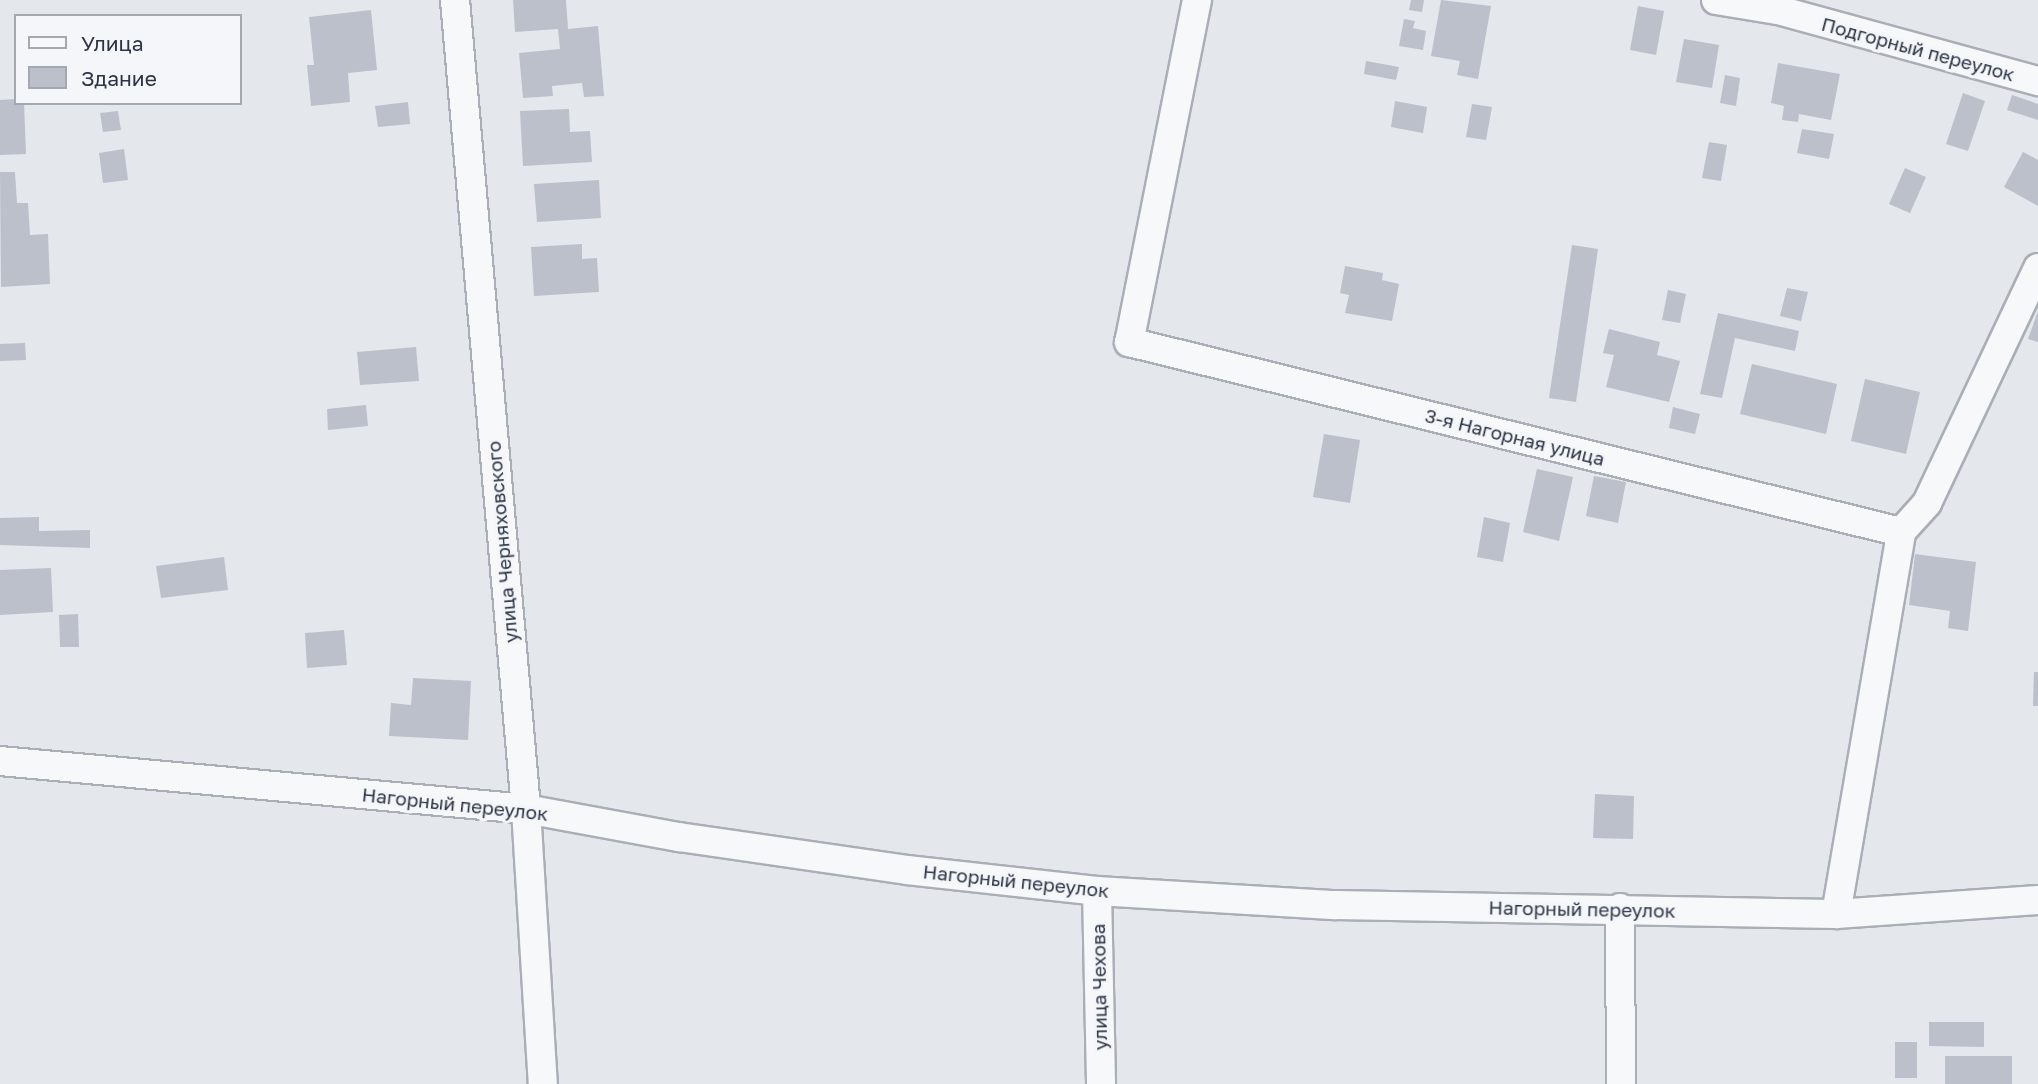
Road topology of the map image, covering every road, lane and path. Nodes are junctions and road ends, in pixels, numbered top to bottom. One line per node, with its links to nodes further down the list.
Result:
1 (455, 0): 8 (street, улица Черняховского)
2 (1197, 0): 6 (street, 3-я Нагорная улица)
3 (1716, 0): 4 (street, Подгорный переулок)
4 (2038, 81)
5 (2038, 268): 6 (street)
6 (1901, 532): 12 (street)
7 (0, 761): 8 (street, Нагорный переулок)
8 (526, 808): 9 (street, Нагорный переулок); 13 (street, улица Черняховского)
9 (1097, 891): 11 (street, Нагорный переулок); 14 (street, улица Чехова)
10 (2038, 901): 12 (street, Нагорный переулок)
11 (1620, 908): 12 (street, Нагорный переулок); 15 (street)
12 (1836, 914)
13 (543, 1084)
14 (1101, 1084)
15 (1621, 1084)

